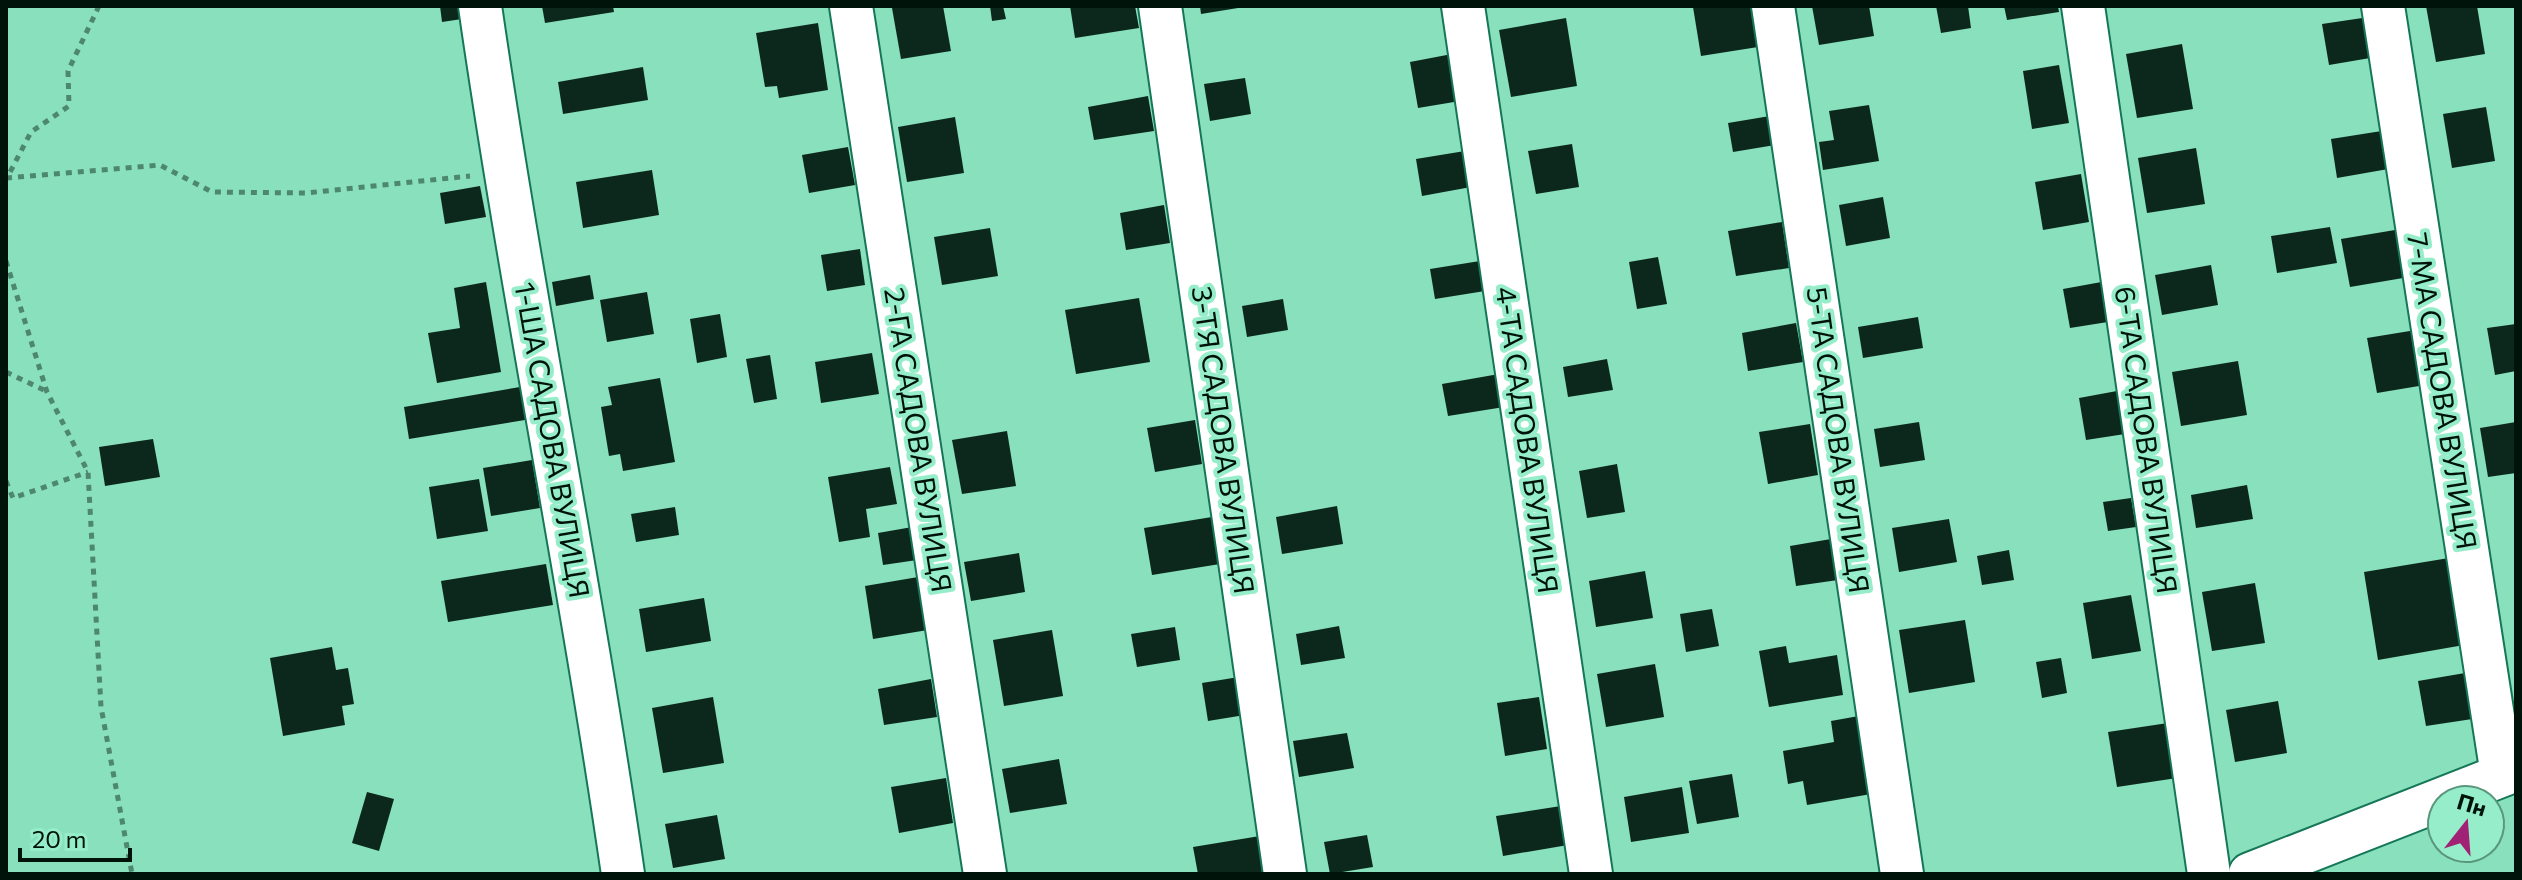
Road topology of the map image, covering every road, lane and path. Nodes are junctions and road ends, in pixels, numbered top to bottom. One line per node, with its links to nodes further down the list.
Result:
1 (99, 6): 10 (path)
2 (480, 6): 9 (street, 1-ША САДОВА ВУЛИЦЯ)
3 (851, 6): 19 (street, 2-ГА САДОВА ВУЛИЦЯ)
4 (1160, 6): 20 (street, 3-ТЯ САДОВА ВУЛИЦЯ)
5 (1463, 6): 21 (street, 4-ТА САДОВА ВУЛИЦЯ)
6 (1773, 6): 22 (street, 5-ТА САДОВА ВУЛИЦЯ)
7 (2083, 6): 23 (street, 6-ТА САДОВА ВУЛИЦЯ)
8 (2383, 6): 16 (street, 7-МА САДОВА ВУЛИЦЯ)
9 (504, 173): 10 (path); 18 (street, 1-ША САДОВА ВУЛИЦЯ)
10 (6, 178)
11 (6, 261): 13 (path)
12 (6, 372): 13 (path)
13 (47, 392): 14 (path)
14 (88, 472): 15 (path); 17 (path)
15 (6, 481)
16 (2509, 773): 24 (street)
17 (132, 874)
18 (623, 874)
19 (985, 874)
20 (1285, 874)
21 (1591, 874)
22 (1902, 874)
23 (2209, 874)
24 (2250, 874)

